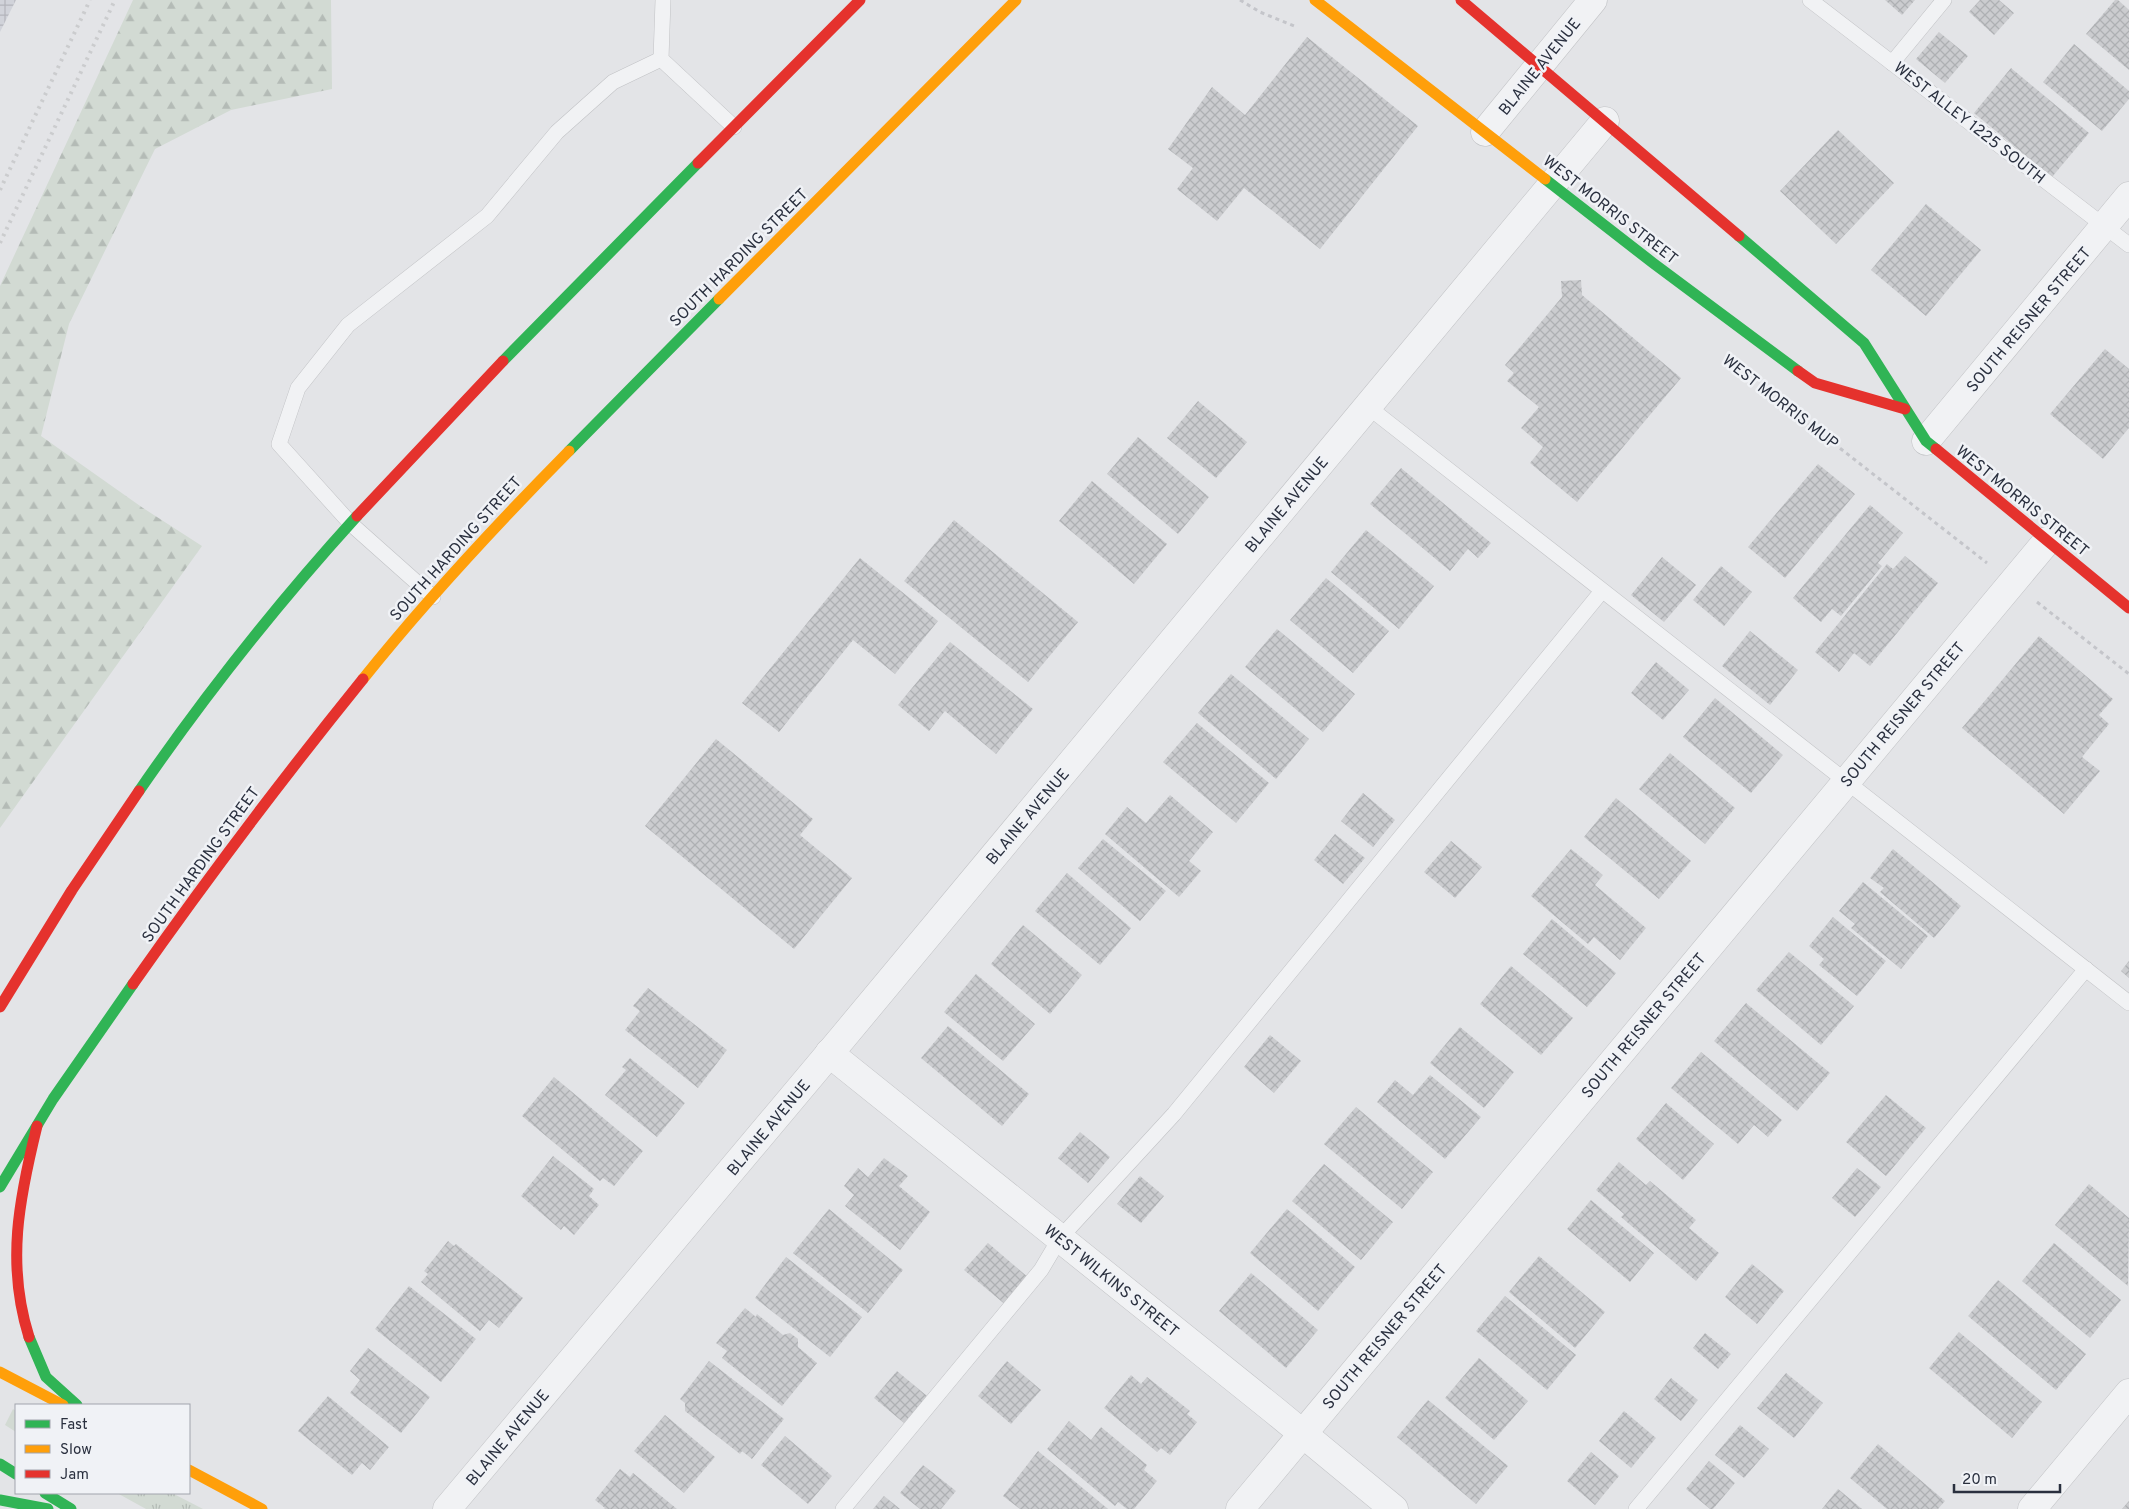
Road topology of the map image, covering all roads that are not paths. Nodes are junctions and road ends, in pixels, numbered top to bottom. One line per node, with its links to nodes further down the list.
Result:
1 (663, 0): 9 (lane)
2 (860, 0): 13 (main road)
3 (1016, 0): 25 (main road, SOUTH HARDING STREET)
4 (1315, 0): 14 (main road, WEST MORRIS STREET)
5 (1461, 0): 11 (main road, WEST MORRIS STREET)
6 (1593, 0): 11 (street, BLAINE AVENUE)
7 (1810, 0): 10 (lane, WEST ALLEY 1225 SOUTH)
8 (1944, 0): 10 (lane)
9 (661, 59): 13 (lane); 22 (lane)
10 (1892, 63): 17 (lane, WEST ALLEY 1225 SOUTH)
11 (1540, 66): 12 (main road, WEST MORRIS STREET); 14 (street, BLAINE AVENUE)
12 (1606, 121): 15 (street, BLAINE AVENUE); 20 (main road, WEST MORRIS STREET)
13 (734, 127): 22 (main road)
14 (1485, 132): 15 (main road, WEST MORRIS STREET)
15 (1552, 185): 19 (street, BLAINE AVENUE); 20 (main road, WEST MORRIS STREET)
16 (2129, 196): 17 (street, SOUTH REISNER STREET)
17 (2104, 226): 18 (lane, WEST ALLEY 1225 SOUTH); 21 (street, SOUTH REISNER STREET)
18 (2129, 245)
19 (1367, 406): 24 (lane); 31 (street, BLAINE AVENUE)
20 (1906, 409): 21 (main road, WEST MORRIS STREET)
21 (1926, 442): 23 (main road, WEST MORRIS STREET)
22 (351, 524): 25 (lane); 30 (main road)
23 (2046, 541): 26 (main road, WEST MORRIS STREET); 27 (street, SOUTH REISNER STREET)
24 (1602, 591): 27 (lane); 34 (lane)
25 (433, 597): 32 (main road, SOUTH HARDING STREET)
26 (2129, 608)
27 (1845, 782): 28 (lane); 41 (street, SOUTH REISNER STREET)
28 (2086, 969): 29 (lane); 54 (lane)
29 (2129, 1003)
30 (0, 1007)
31 (829, 1053): 34 (street, WEST WILKINS STREET); 50 (street, BLAINE AVENUE)
32 (37, 1126): 33 (main road, SOUTH HARDING STREET); 35 (main road)
33 (0, 1187)
34 (1060, 1238): 41 (street, WEST WILKINS STREET); 51 (lane)
35 (6, 1267)
36 (10, 1309): 40 (main road)
37 (0, 1372): 39 (main road)
38 (2129, 1393): 55 (street)
39 (62, 1404)
40 (76, 1404)
41 (1303, 1433): 52 (street, SOUTH REISNER STREET); 53 (street, WEST WILKINS STREET)
42 (0, 1464): 44 (main road)
43 (190, 1471): 49 (main road)
44 (15, 1473)
45 (48, 1494): 48 (main road)
46 (0, 1500): 47 (main road)
47 (48, 1509)
48 (71, 1509)
49 (262, 1509)
50 (446, 1509)
51 (843, 1509)
52 (1240, 1509)
53 (1394, 1509)
54 (1636, 1509)
55 (2032, 1509)

